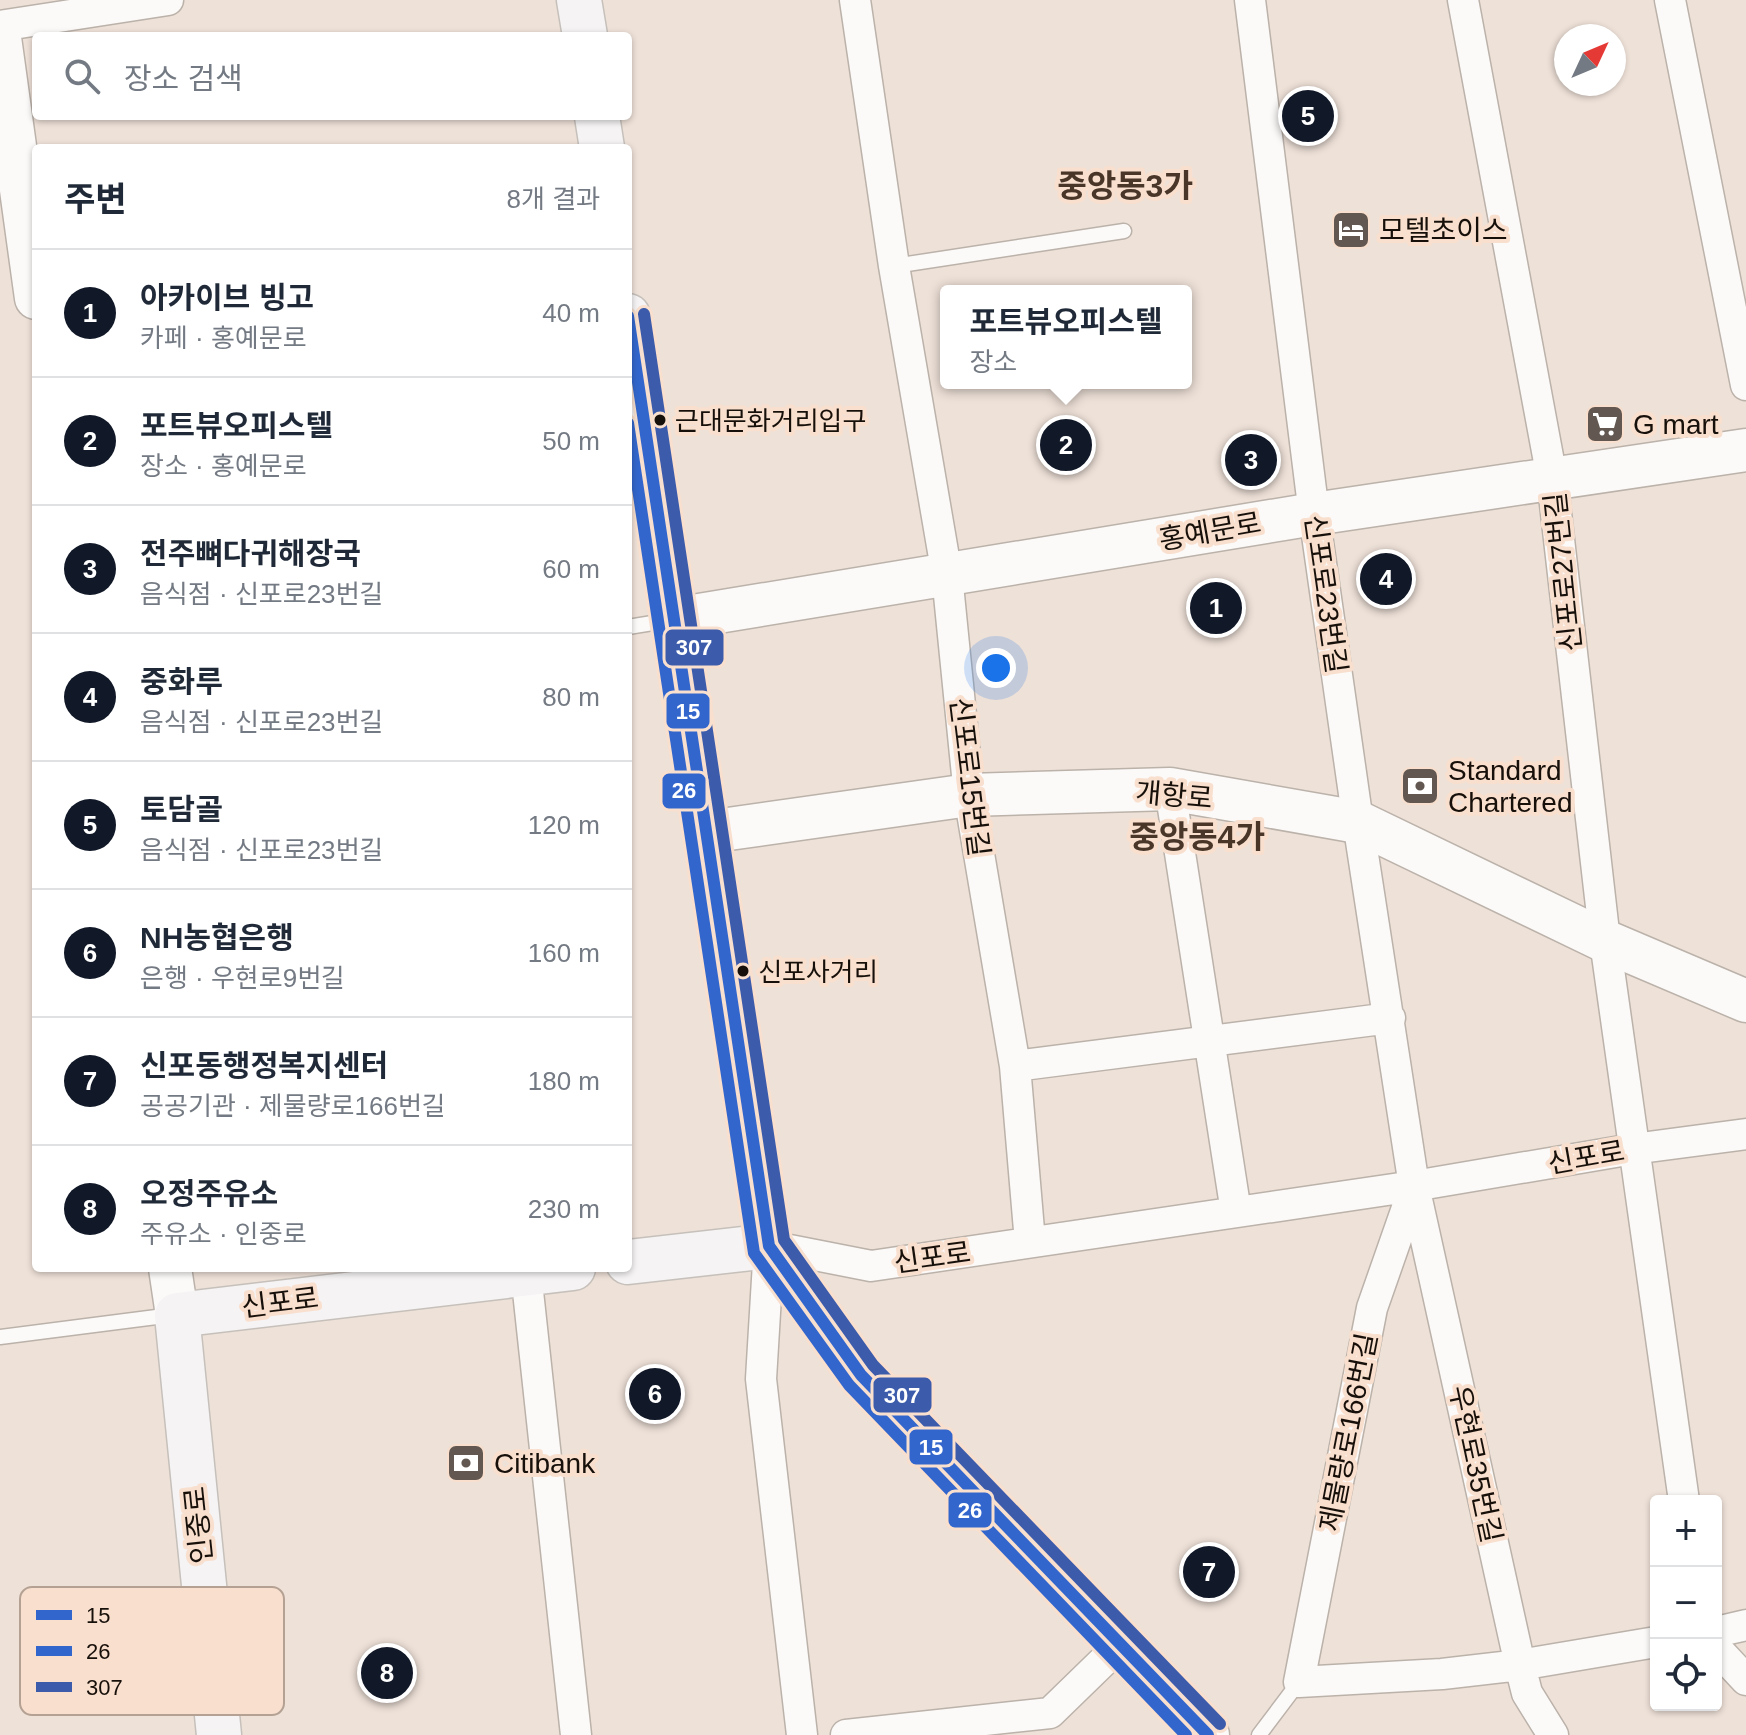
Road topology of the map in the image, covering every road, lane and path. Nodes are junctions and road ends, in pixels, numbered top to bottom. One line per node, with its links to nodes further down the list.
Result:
1 (168, 0): 7 (street)
2 (579, 0): 8 (main road)
3 (855, 0): 13 (street, 신포로15번길)
4 (1250, 0): 19 (street, 신포로23번길)
5 (1463, 0): 18 (street, 신포로27번길)
6 (1670, 0): 16 (street)
7 (0, 26)
8 (584, 32)
9 (0, 38): 14 (street)
10 (598, 120): 11 (main road)
11 (601, 144)
12 (1124, 231): 13 (lane)
13 (894, 266): 20 (street, 신포로15번길)
14 (32, 269)
15 (632, 342): 21 (main road)
16 (1746, 385)
17 (1746, 450): 18 (street, 홍예문로)
18 (1552, 478): 19 (street, 홍예문로); 27 (street, 신포로27번길)
19 (1314, 514): 20 (street, 홍예문로); 25 (street, 신포로23번길)
20 (947, 575): 21 (street, 홍예문로); 24 (street, 신포로15번길)
21 (675, 619): 22 (lane); 26 (main road)
22 (632, 626)
23 (1170, 789): 24 (street, 개항로); 25 (street, 개항로); 30 (street)
24 (969, 795): 26 (street, 개항로); 31 (street, 신포로15번길)
25 (1358, 822): 27 (street, 개항로); 29 (street, 신포로23번길)
26 (707, 832): 37 (main road)
27 (1605, 941): 28 (street, 개항로); 33 (street, 신포로27번길)
28 (1746, 1001)
29 (1390, 1018): 30 (street); 34 (street, 신포로23번길)
30 (1210, 1040): 31 (street); 35 (street)
31 (1015, 1066): 36 (street, 신포로15번길)
32 (1746, 1134): 33 (street, 신포로)
33 (1633, 1149): 34 (street, 신포로); 45 (street, 신포로27번길)
34 (1414, 1186): 35 (street, 신포로); 52 (street, 우현로35번길); 54 (street, 제물량로166번길)
35 (1236, 1212): 36 (street, 신포로)
36 (1030, 1242): 37 (street, 신포로)
37 (769, 1246): 38 (main road, 신포로); 50 (street); 59 (street)
38 (632, 1262)
39 (171, 1272): 43 (street, 인중로)
40 (535, 1272): 41 (main road, 신포로)
41 (526, 1273): 42 (main road, 신포로); 58 (street)
42 (452, 1275): 43 (main road, 신포로)
43 (177, 1315): 44 (lane); 46 (main road, 인중로)
44 (0, 1337)
45 (1683, 1495)
46 (204, 1587)
47 (1746, 1625): 48 (street)
48 (1722, 1631)
49 (1650, 1643): 52 (street)
50 (1120, 1645): 56 (street); 61 (street)
51 (1722, 1654): 53 (street)
52 (1520, 1665): 54 (street); 63 (street, 우현로35번길)
53 (1746, 1680)
54 (1299, 1682): 62 (lane, 제물량로166번길)
55 (217, 1715): 57 (main road, 인중로)
56 (1052, 1724): 60 (street)
57 (219, 1735)
58 (576, 1735)
59 (802, 1735)
60 (846, 1735)
61 (1208, 1735)
62 (1259, 1735)
63 (1553, 1735)

